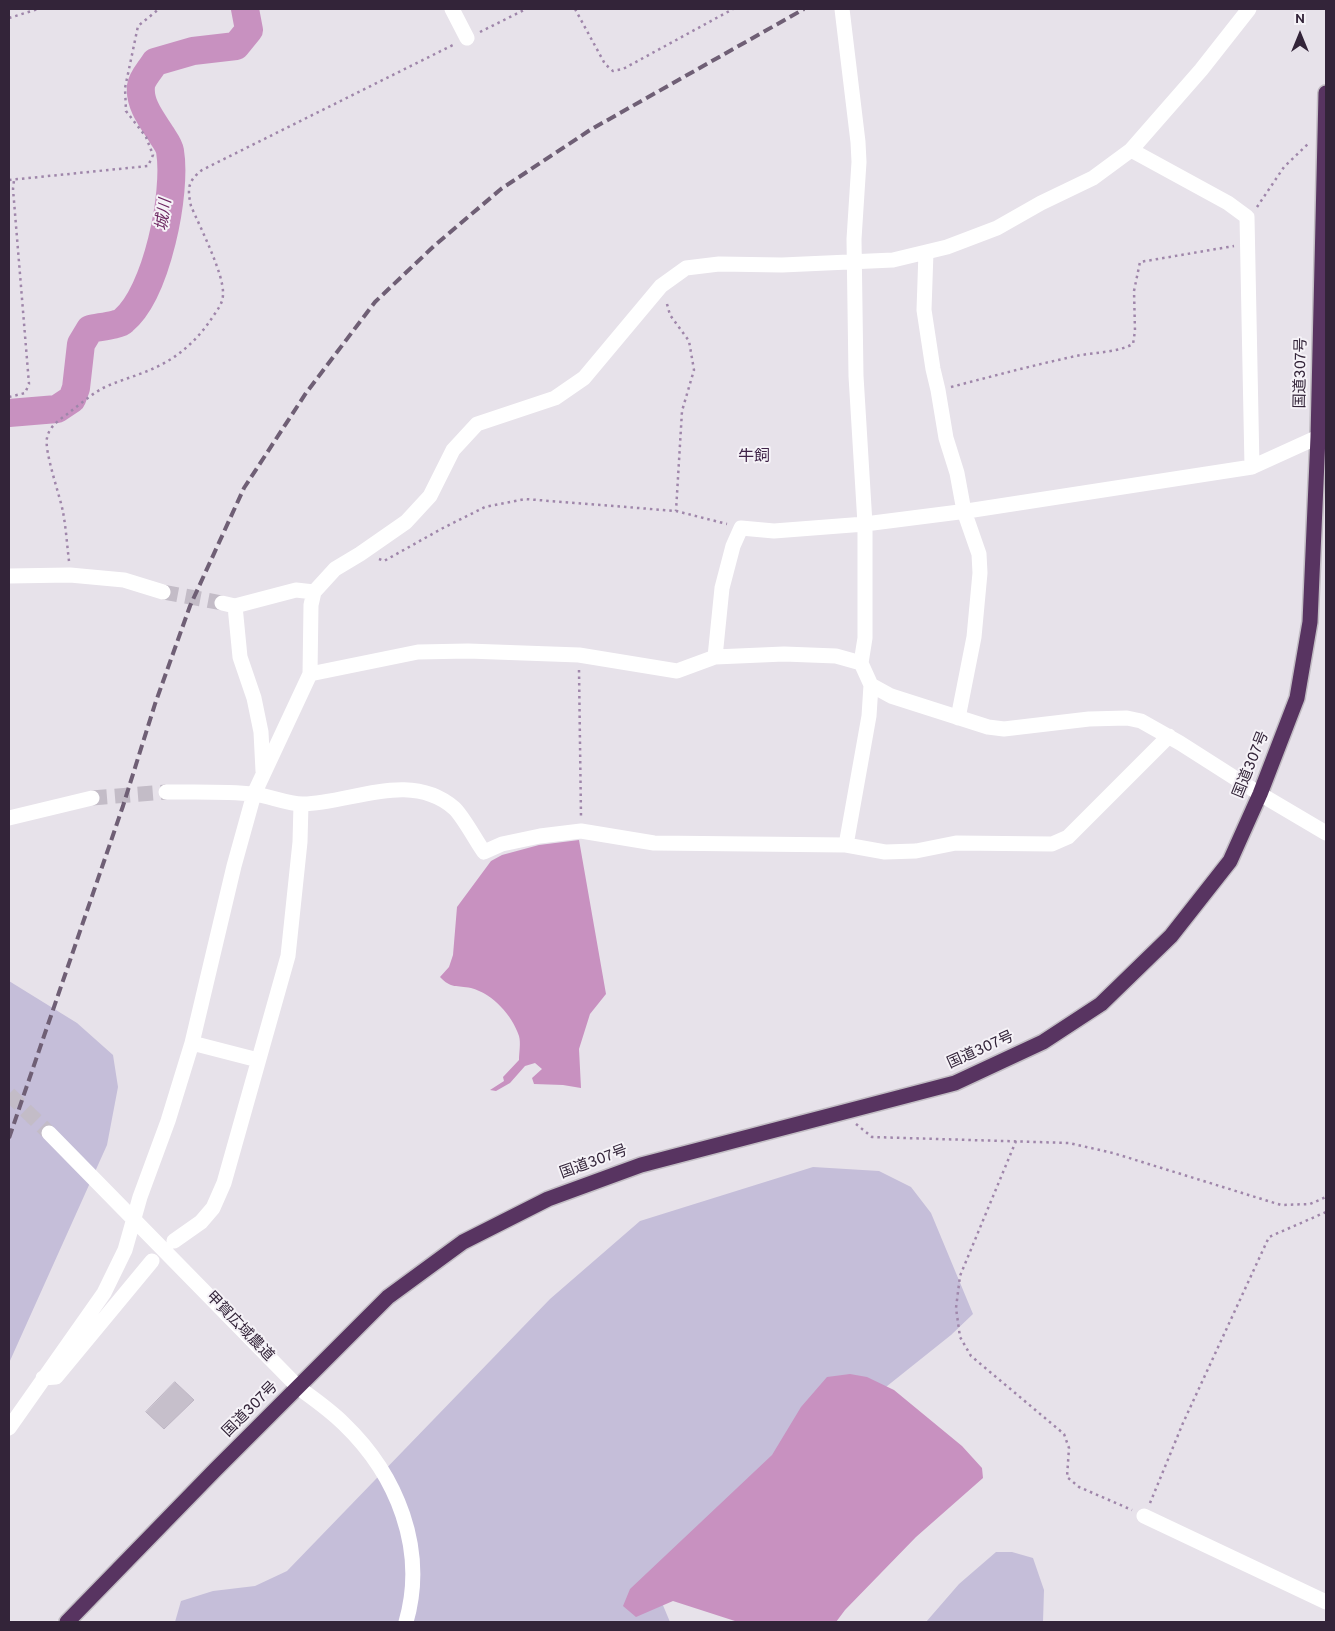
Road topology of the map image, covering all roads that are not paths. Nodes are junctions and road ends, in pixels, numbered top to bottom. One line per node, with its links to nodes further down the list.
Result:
1 (452, 9): 4 (street)
2 (842, 9): 8 (street)
3 (1248, 9): 6 (street)
4 (467, 38)
5 (1326, 93): 9 (highway, 国道307号)
6 (1131, 150): 7 (street); 10 (street)
7 (926, 252): 8 (street); 11 (street)
8 (855, 263): 12 (street); 15 (street)
9 (1318, 436): 10 (street); 25 (highway, 国道307号)
10 (1252, 467): 11 (street)
11 (964, 511): 12 (street); 20 (street)
12 (865, 524): 16 (street); 17 (street)
13 (9, 576): 14 (street)
14 (162, 592)
15 (314, 592): 18 (street); 22 (street)
16 (715, 657): 17 (street); 18 (street)
17 (861, 663): 19 (street)
18 (310, 674): 22 (street)
19 (871, 685): 20 (street); 30 (street)
20 (958, 718): 21 (street)
21 (1169, 736): 25 (street); 30 (street)
22 (263, 775): 24 (street)
23 (166, 792): 24 (street)
24 (254, 794): 27 (street); 31 (street)
25 (1260, 794): 29 (street); 38 (highway, 国道307号)
26 (92, 798): 28 (street)
27 (301, 804): 30 (street); 32 (street)
28 (9, 818)
29 (1326, 833)
30 (846, 845)
31 (192, 1043): 32 (street); 34 (street)
32 (258, 1060): 35 (street)
33 (49, 1134): 34 (street, 甲賀広域農道)
34 (134, 1219): 37 (street); 38 (street, 甲賀広域農道)
35 (174, 1241)
36 (152, 1261): 37 (street)
37 (43, 1378): 39 (street)
38 (299, 1388): 42 (highway, 国道307号); 43 (street, 甲賀広域農道)
39 (9, 1428)
40 (1144, 1516): 41 (street)
41 (1326, 1602)
42 (66, 1622)
43 (406, 1622)

